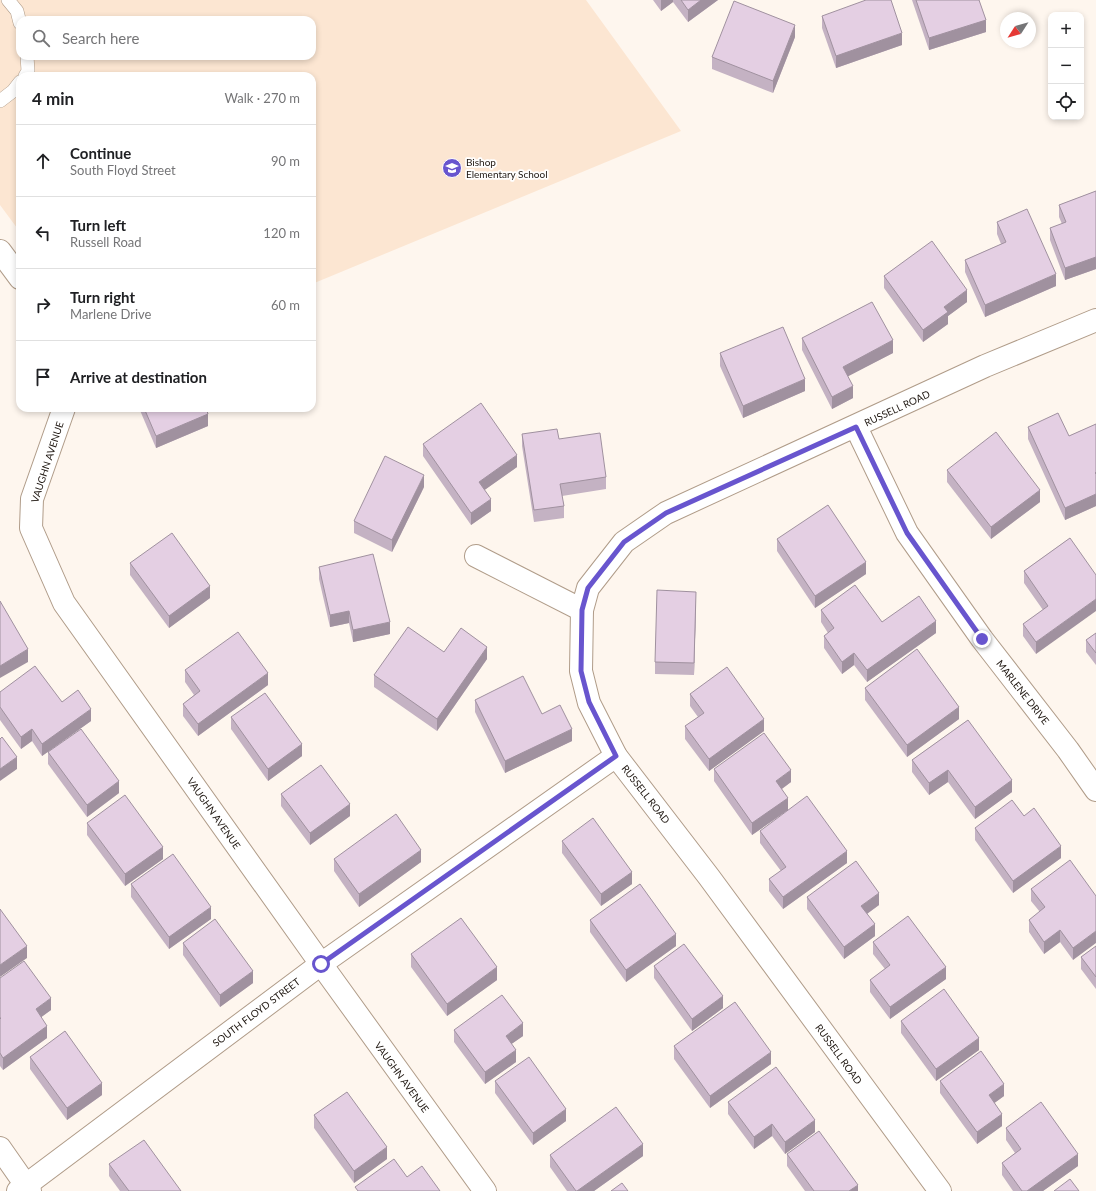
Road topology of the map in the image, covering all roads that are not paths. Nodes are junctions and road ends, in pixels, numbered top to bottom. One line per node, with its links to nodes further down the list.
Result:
1 (8, 0): 2 (lane)
2 (18, 16)
3 (27, 60): 4 (lane)
4 (27, 72)
5 (16, 87): 6 (lane)
6 (0, 101)
7 (0, 251): 8 (street)
8 (16, 273)
9 (1096, 320): 11 (street, RUSSELL ROAD)
10 (63, 412): 16 (street, VAUGHN AVENUE)
11 (856, 427): 13 (street, RUSSELL ROAD); 15 (street, MARLENE DRIVE)
12 (476, 556): 13 (street)
13 (582, 610): 14 (street, RUSSELL ROAD)
14 (616, 756): 16 (street, SOUTH FLOYD STREET); 20 (street, RUSSELL ROAD)
15 (1096, 790)
16 (321, 964): 18 (street, SOUTH FLOYD STREET); 19 (street, VAUGHN AVENUE)
17 (0, 1148): 18 (street)
18 (24, 1189)
19 (485, 1191)
20 (940, 1191)

